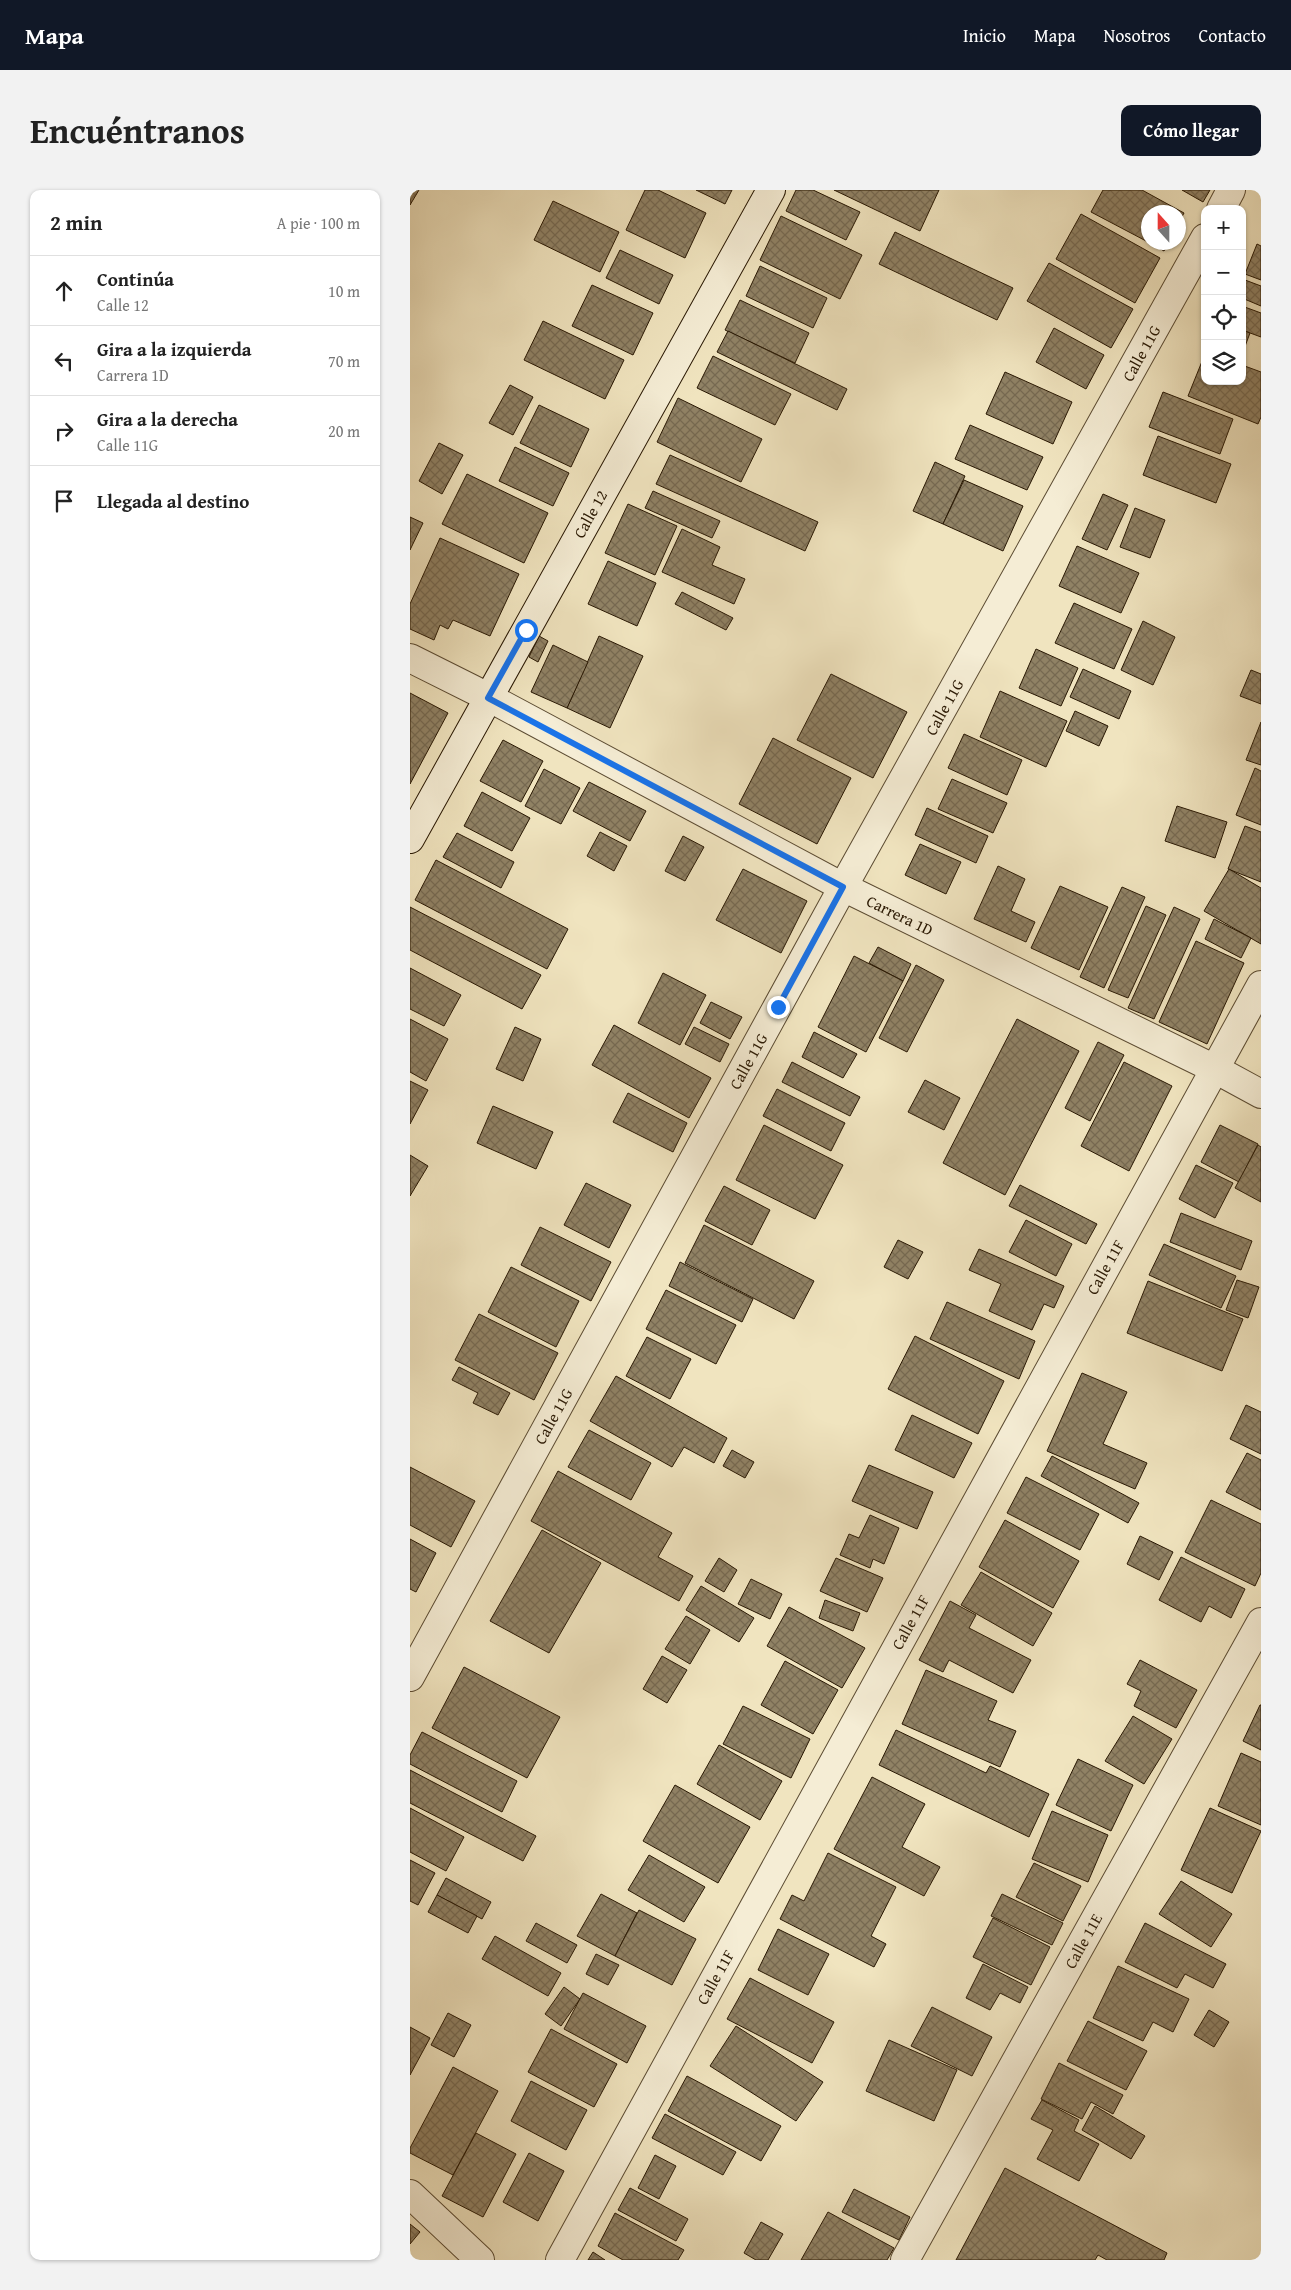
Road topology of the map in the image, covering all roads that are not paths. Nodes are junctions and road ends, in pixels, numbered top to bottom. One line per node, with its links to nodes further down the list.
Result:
1 (771, 190): 6 (street, Calle 12)
2 (1231, 190): 3 (street)
3 (1223, 205)
4 (1201, 245): 8 (street, Calle 11G)
5 (410, 658): 6 (street, Carrera 1D)
6 (488, 698): 7 (street, Calle 12); 8 (street, Carrera 1D)
7 (410, 839)
8 (843, 887): 10 (street, Carrera 1D); 13 (street, Calle 11G)
9 (1261, 985): 10 (street, Calle 11F)
10 (1215, 1068): 11 (street, Carrera 1D); 16 (street, Calle 11F)
11 (1261, 1094)
12 (1261, 1622): 17 (street, Calle 11E)
13 (410, 1677)
14 (410, 2194): 15 (street)
15 (480, 2260)
16 (560, 2260)
17 (905, 2260)

